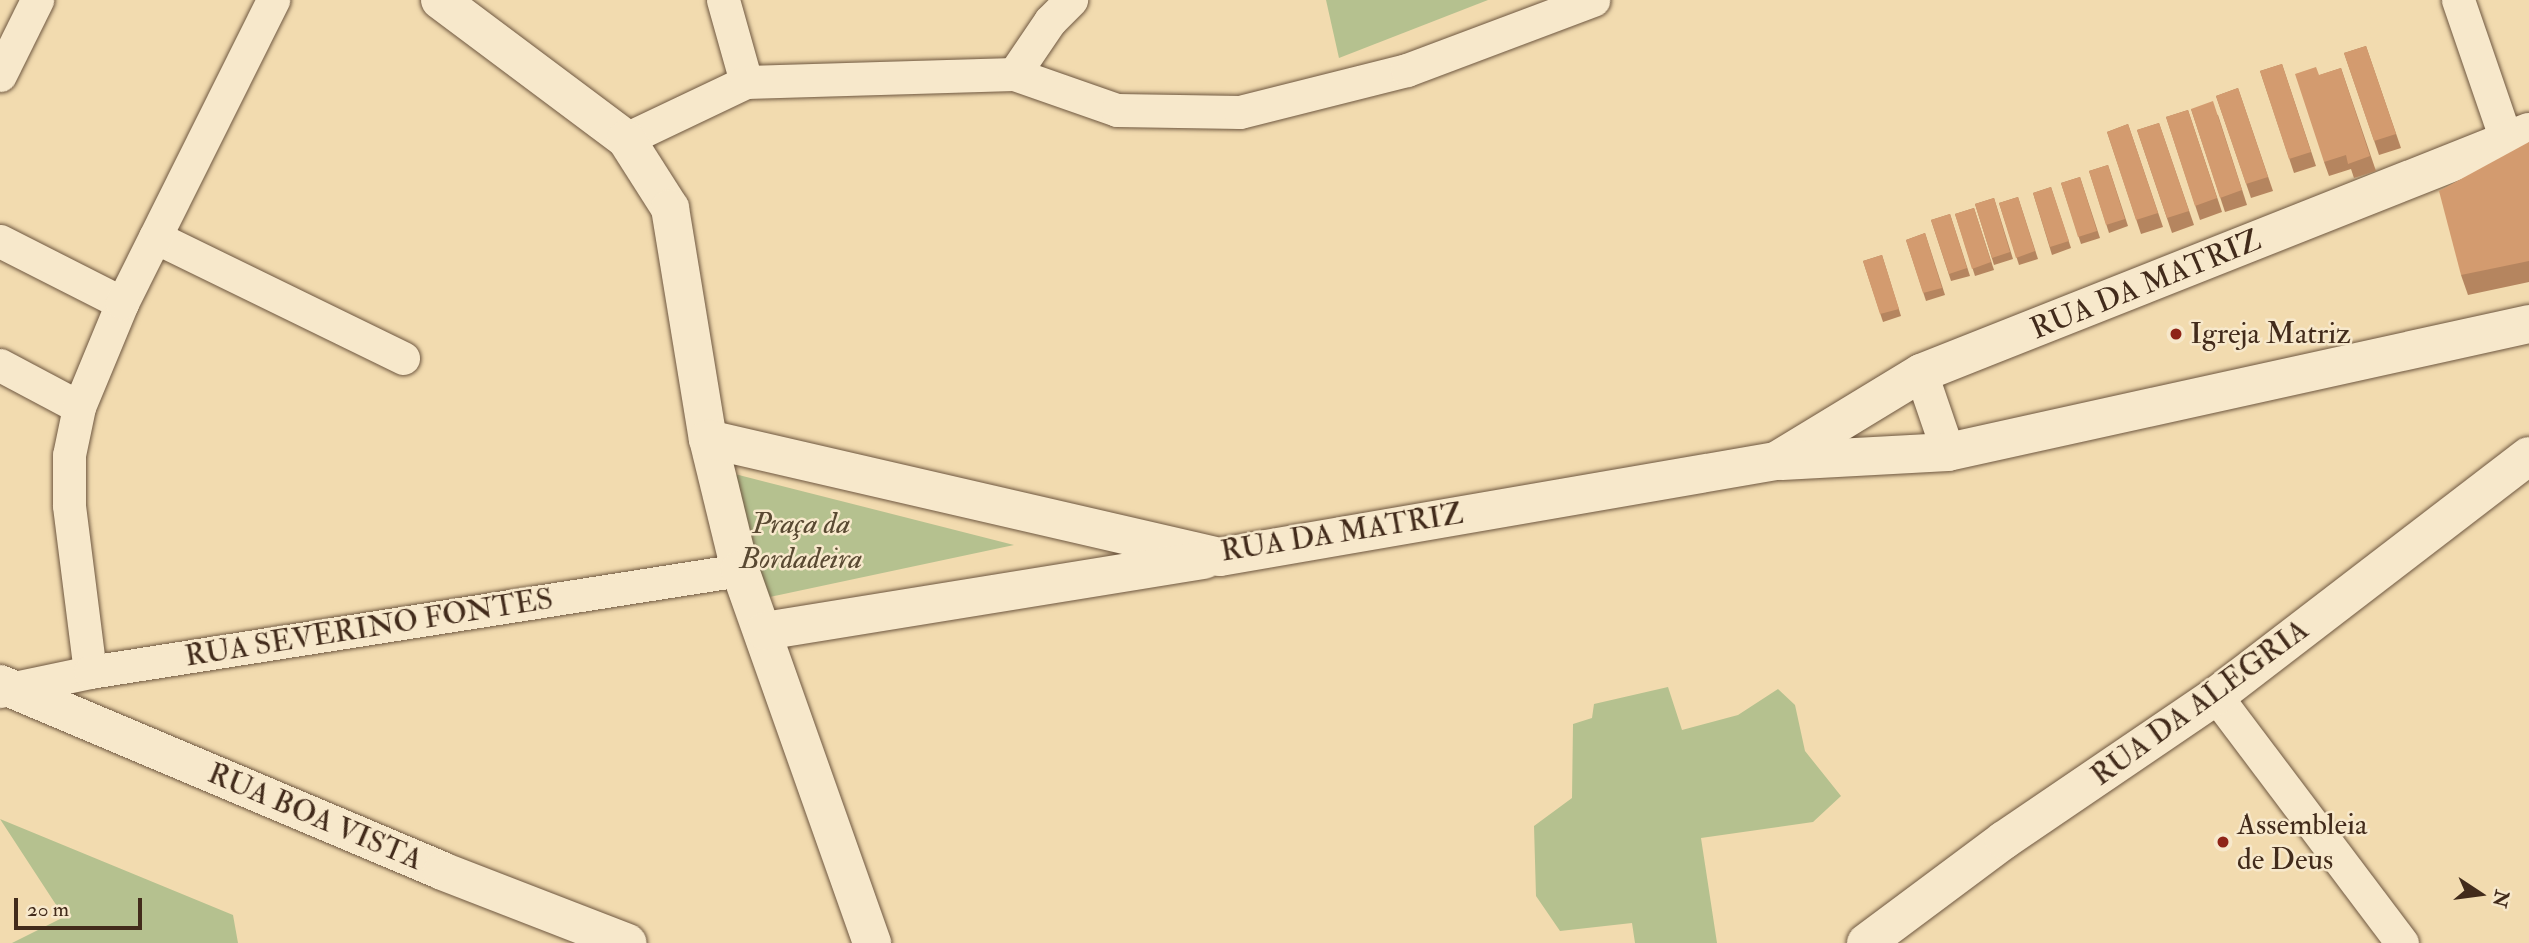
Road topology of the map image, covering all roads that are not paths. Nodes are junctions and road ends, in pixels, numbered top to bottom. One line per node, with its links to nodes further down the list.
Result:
1 (37, 0): 9 (street)
2 (273, 0): 13 (street)
3 (440, 0): 11 (street)
4 (723, 0): 10 (street)
5 (1071, 0): 8 (street)
6 (1592, 0): 8 (street)
7 (2458, 0): 12 (street)
8 (1014, 74): 10 (street)
9 (0, 75)
10 (746, 82): 11 (street)
11 (626, 139): 21 (street)
12 (2518, 139): 19 (street, RUA DA MATRIZ)
13 (155, 237): 15 (street); 17 (street)
14 (0, 241): 15 (street)
15 (122, 303): 20 (street)
16 (2529, 324): 22 (street, RUA DA MATRIZ)
17 (403, 358)
18 (0, 365): 20 (street)
19 (1922, 373): 22 (street); 24 (street, RUA DA MATRIZ)
20 (79, 407): 28 (street)
21 (708, 439): 25 (street, RUA DA MATRIZ); 26 (street)
22 (1948, 452): 24 (street, RUA DA MATRIZ)
23 (2528, 459): 30 (street, RUA DA ALEGRIA)
24 (1776, 461): 25 (street, RUA DA MATRIZ)
25 (1220, 557): 27 (street)
26 (740, 570): 27 (street); 28 (street, RUA SEVERINO FONTES)
27 (765, 631): 32 (street)
28 (90, 672): 29 (street, RUA SEVERINO FONTES)
29 (2, 688): 31 (street, RUA BOA VISTA)
30 (2216, 696): 33 (street, RUA DA ALEGRIA); 34 (street)
31 (628, 943)
32 (872, 943)
33 (1866, 943)
34 (2402, 943)

